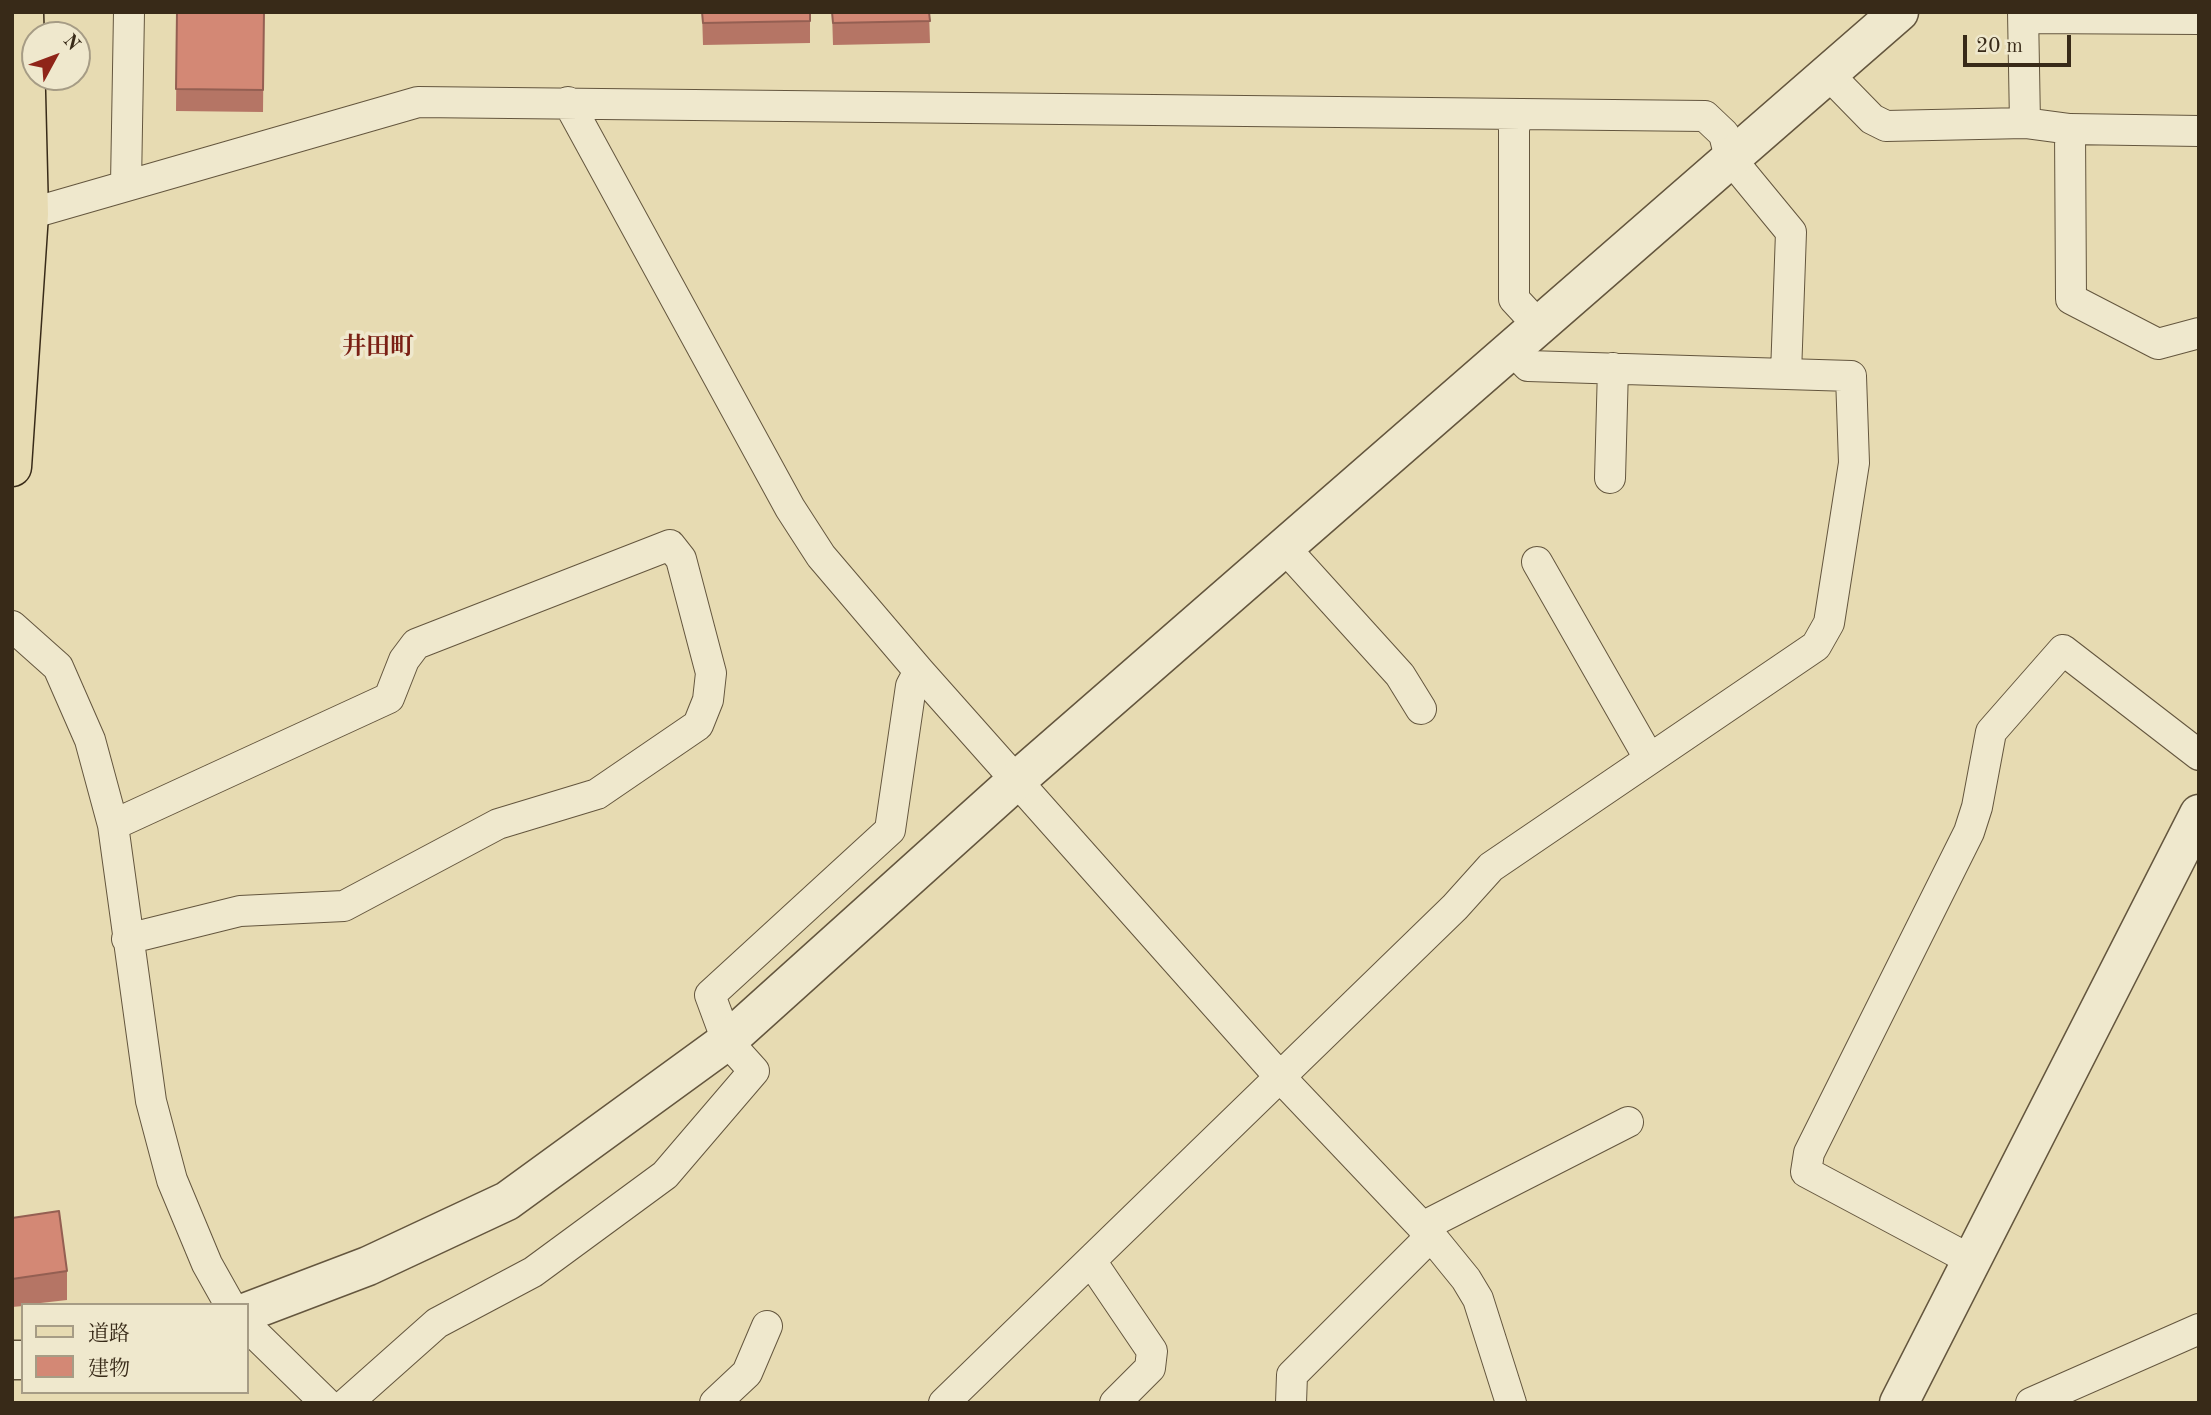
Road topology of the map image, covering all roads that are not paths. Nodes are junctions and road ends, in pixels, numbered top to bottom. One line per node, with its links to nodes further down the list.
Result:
1 (24, 12): 14 (main road)
2 (128, 12): 13 (street)
3 (1899, 12): 6 (street)
4 (2024, 15): 5 (street); 9 (street)
5 (2199, 19)
6 (1828, 74): 9 (street); 12 (street)
7 (568, 102): 8 (street); 13 (street); 24 (street)
8 (1518, 114): 12 (street); 16 (street)
9 (2025, 123): 10 (street)
10 (2070, 129): 11 (street); 15 (street)
11 (2199, 131)
12 (1730, 158): 16 (street); 18 (street)
13 (126, 184): 14 (street)
14 (29, 214): 19 (main road)
15 (2199, 333)
16 (1527, 339): 17 (street); 21 (street)
17 (1614, 368): 18 (street); 20 (street)
18 (1786, 374): 27 (street)
19 (12, 467)
20 (1610, 478)
21 (1284, 548): 25 (street); 28 (street)
22 (1537, 562): 27 (street)
23 (12, 626): 30 (street)
24 (919, 671): 28 (street); 32 (street)
25 (1422, 709)
26 (2199, 755): 36 (street)
27 (1649, 758): 33 (street)
28 (1017, 780): 32 (street); 33 (street)
29 (2199, 814): 36 (street)
30 (113, 825): 31 (street); 31 (street)
31 (127, 939): 38 (street)
32 (727, 1041): 39 (street); 44 (street)
33 (1280, 1077): 35 (street); 37 (street)
34 (1628, 1122): 35 (street)
35 (1427, 1231): 48 (street); 49 (street)
36 (1971, 1260): 50 (street)
37 (1091, 1261): 46 (street); 47 (street)
38 (229, 1303)
39 (248, 1312)
40 (767, 1326): 45 (street)
41 (248, 1327): 43 (street)
42 (2199, 1329): 51 (street)
43 (326, 1403)
44 (347, 1403)
45 (715, 1403)
46 (944, 1403)
47 (1115, 1403)
48 (1292, 1403)
49 (1511, 1403)
50 (1899, 1403)
51 (2031, 1403)

